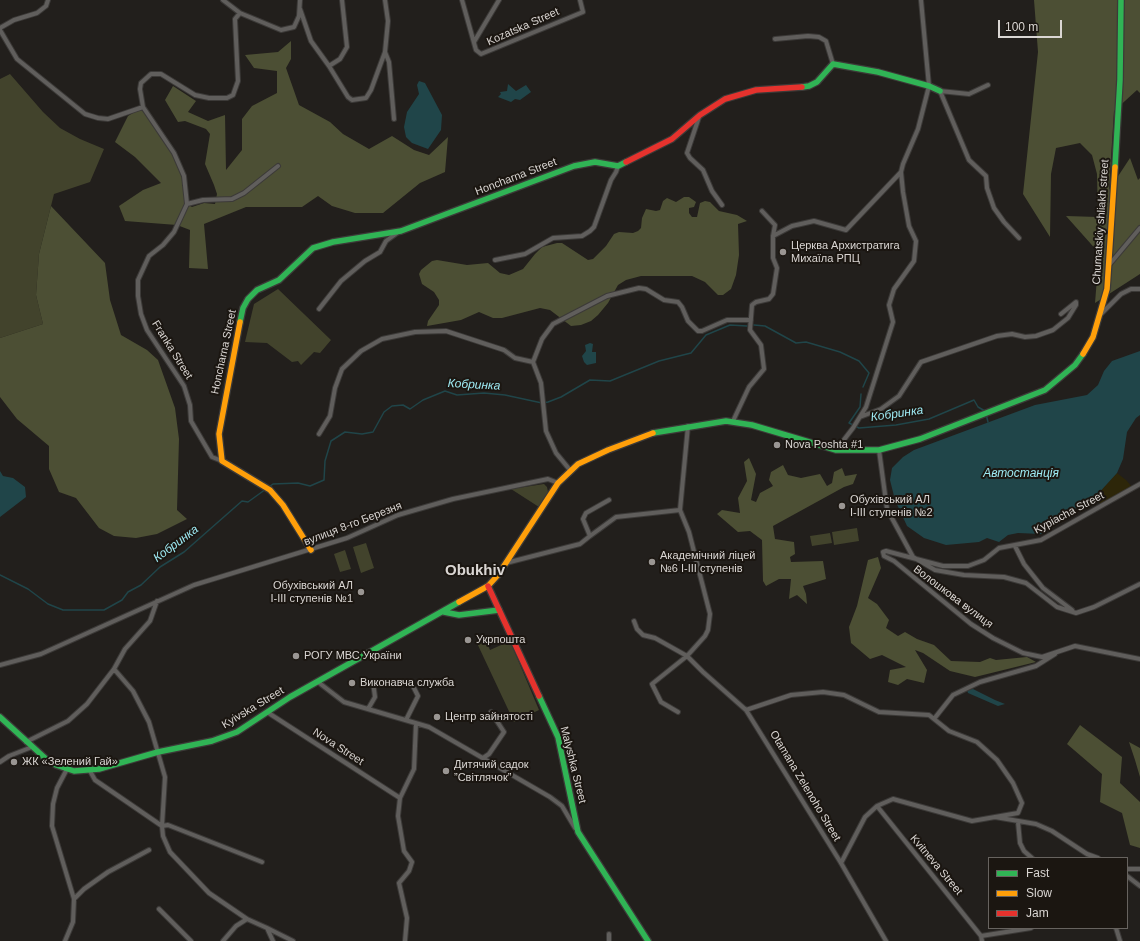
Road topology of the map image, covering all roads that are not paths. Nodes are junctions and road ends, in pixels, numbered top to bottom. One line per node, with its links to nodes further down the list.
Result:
1 (48, 0): 13 (street)
2 (223, 0): 12 (street)
3 (300, 0): 11 (street)
4 (342, 0): 18 (street)
5 (385, 0): 16 (street)
6 (462, 0): 15 (street)
7 (499, 0): 15 (street)
8 (580, 0): 15 (street, Kozatska Street)
9 (921, 0): 20 (street)
10 (1121, 0): 36 (main road, Chumatskiy shliakh street)
11 (300, 9): 12 (street); 18 (street)
12 (240, 13): 22 (street)
13 (0, 29): 22 (street)
14 (775, 39): 17 (street)
15 (474, 42)
16 (385, 52): 18 (street); 24 (street)
17 (833, 64): 20 (main road); 23 (main road)
18 (329, 66)
19 (988, 85): 21 (street)
20 (929, 86): 21 (main road); 27 (street)
21 (940, 91): 34 (street)
22 (143, 107): 28 (street)
23 (700, 115): 26 (main road); 29 (street)
24 (394, 119)
25 (278, 166): 28 (street)
26 (618, 166): 32 (main road, Honcharna Street); 35 (street)
27 (901, 172): 33 (street); 43 (street)
28 (187, 204): 49 (street, Franka Street)
29 (722, 204)
30 (762, 211): 33 (street)
31 (1140, 228): 36 (street)
32 (401, 231): 38 (street, Honcharna Street); 49 (main road, Honcharna Street)
33 (773, 236): 41 (street)
34 (1019, 238)
35 (495, 260)
36 (1109, 265): 40 (main road, Chumatskiy shliakh street)
37 (1140, 289): 40 (street)
38 (319, 309)
39 (1061, 314): 43 (street)
40 (1099, 316): 48 (main road, Chumatskiy shliakh street)
41 (751, 320): 42 (street); 44 (street)
42 (533, 362): 46 (street); 50 (street)
43 (860, 418): 47 (street)
44 (734, 421): 45 (main road, Chumatskiy shliakh street); 47 (main road, Chumatskiy shliakh street)
45 (688, 426): 50 (main road, Chumatskiy shliakh street); 54 (street)
46 (319, 434)
47 (836, 450): 48 (main road, Chumatskiy shliakh street)
48 (879, 450): 58 (street)
49 (222, 461): 57 (main road)
50 (570, 470): 51 (main road, Chumatskiy shliakh street)
51 (558, 482): 57 (street, вулиця 8-го Березня); 59 (main road, Chumatskiy shliakh street)
52 (1140, 484): 56 (street, Kypiacha Street)
53 (609, 500): 55 (street)
54 (680, 510): 55 (street); 68 (street)
55 (590, 536): 59 (street)
56 (1015, 546): 58 (street, Kypiacha Street); 65 (street)
57 (311, 550): 62 (street, вулиця 8-го Березня)
58 (913, 557): 65 (street); 67 (street, Волошкова вулиця)
59 (506, 563): 61 (main road, Chumatskiy shliakh street)
60 (1140, 584): 65 (street)
61 (488, 586): 63 (main road, Malyshka Street); 64 (main road, Kyivska Street)
62 (157, 602): 70 (street, вулиця 8-го Березня); 71 (street)
63 (499, 610): 64 (main road); 96 (main road, Malyshka Street)
64 (444, 612): 72 (main road, Kyivska Street)
65 (1076, 613)
66 (634, 621): 68 (street, Otamana Zelenoho Street)
67 (1062, 649): 69 (street, Волошкова вулиця); 81 (street)
68 (687, 656): 76 (street, Otamana Zelenoho Street); 79 (street)
69 (1140, 659)
70 (0, 665)
71 (114, 669): 84 (street); 86 (street)
72 (318, 682): 75 (street); 77 (main road, Kyivska Street)
73 (373, 682): 75 (street)
74 (413, 686): 82 (street)
75 (368, 709): 82 (street)
76 (746, 710): 81 (street); 101 (street, Otamana Zelenoho Street)
77 (267, 712): 86 (main road, Kyivska Street); 91 (street, Nova Street)
78 (491, 712): 87 (street)
79 (678, 712)
80 (0, 717): 84 (main road, Kyivska Street)
81 (934, 719): 93 (street)
82 (406, 720): 83 (street)
83 (416, 723): 87 (street); 91 (street)
84 (26, 742): 85 (main road, Kyivska Street)
85 (32, 747): 88 (street); 89 (main road, Kyivska Street)
86 (158, 752): 90 (main road, Kyivska Street); 95 (street)
87 (483, 758): 96 (street)
88 (0, 762)
89 (67, 769): 90 (main road, Kyivska Street); 106 (street)
90 (90, 771): 95 (street)
91 (400, 798): 119 (street)
92 (877, 806): 93 (street); 101 (street); 113 (street, Kvitneva Street)
93 (995, 817): 94 (street)
94 (1018, 822): 98 (street); 99 (street)
95 (162, 826): 100 (street); 108 (street)
96 (578, 832): 121 (main road, Malyshka Street)
97 (149, 850): 106 (street)
98 (1031, 857)
99 (1095, 857)
100 (262, 862)
101 (841, 863): 122 (street, Otamana Zelenoho Street)
102 (1128, 869): 103 (street)
103 (1140, 869)
104 (1128, 877): 105 (street)
105 (1140, 886)
106 (74, 899): 114 (street)
107 (159, 909): 115 (street)
108 (247, 919): 109 (street); 116 (street)
109 (266, 928): 117 (street); 118 (street)
110 (1027, 929): 113 (street, Kvitneva Street)
111 (1116, 929): 123 (street)
112 (609, 934): 120 (street)
113 (982, 939)
114 (65, 941)
115 (191, 941)
116 (223, 941)
117 (273, 941)
118 (293, 941)
119 (405, 941)
120 (609, 941)
121 (648, 941)
122 (886, 941)
123 (1120, 941)

